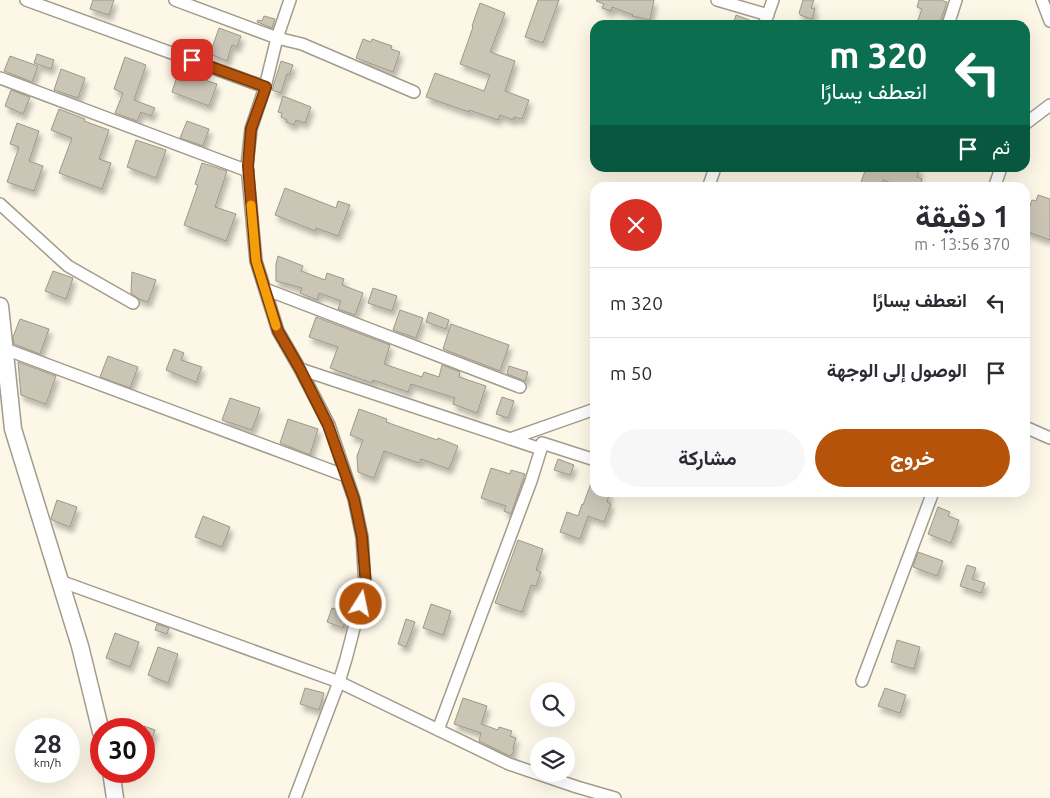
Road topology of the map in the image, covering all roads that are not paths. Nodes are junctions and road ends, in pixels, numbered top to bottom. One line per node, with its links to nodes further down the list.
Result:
1 (26, 0): 13 (street)
2 (175, 0): 11 (street)
3 (290, 0): 11 (street)
4 (717, 0): 8 (street)
5 (773, 0): 8 (street)
6 (956, 0): 9 (street)
7 (1042, 0): 10 (street)
8 (766, 20)
9 (950, 20)
10 (1050, 21)
11 (278, 38): 13 (street); 14 (street)
12 (0, 78): 17 (street)
13 (266, 87): 17 (street)
14 (414, 92)
15 (1050, 105): 16 (street)
16 (1030, 120)
17 (248, 171): 19 (street)
18 (0, 204): 20 (street)
19 (265, 288): 23 (street); 24 (street)
20 (133, 303)
21 (0, 306): 22 (street)
22 (5, 349): 31 (street); 33 (street)
23 (300, 369): 28 (street); 31 (street)
24 (520, 387)
25 (590, 411): 28 (street)
26 (1030, 429): 27 (street)
27 (1050, 438)
28 (510, 439): 29 (street)
29 (541, 449): 30 (street); 37 (street)
30 (590, 458)
31 (346, 476): 35 (street)
32 (930, 497): 34 (street)
33 (60, 581): 35 (street); 36 (street)
34 (862, 681)
35 (339, 682): 37 (street); 40 (street)
36 (98, 718)
37 (438, 730): 41 (street)
38 (113, 783): 39 (street)
39 (115, 798)
40 (295, 798)
41 (615, 798)

